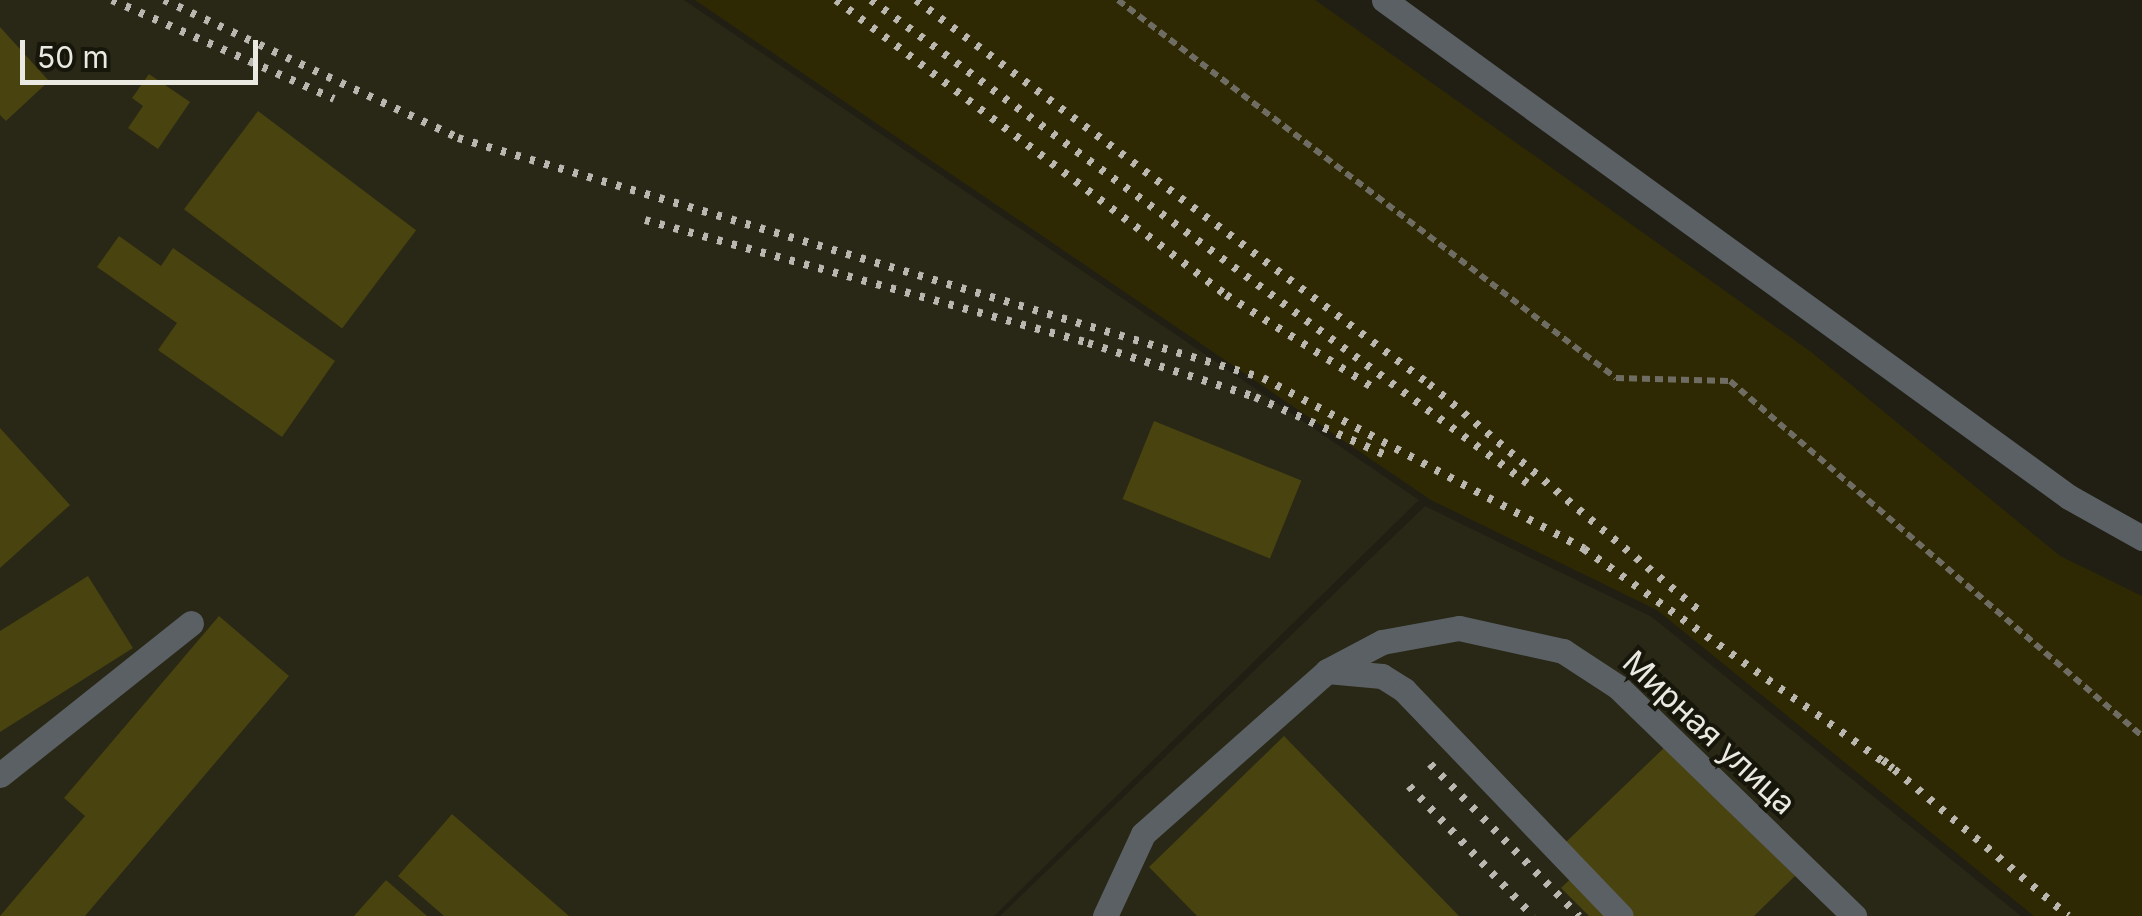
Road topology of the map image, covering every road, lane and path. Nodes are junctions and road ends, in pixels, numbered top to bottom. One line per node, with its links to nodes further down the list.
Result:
1 (1118, 0): 6 (path)
2 (1384, 0): 3 (lane)
3 (2142, 538)
4 (191, 622): 7 (lane)
5 (1327, 671): 8 (lane, Мирная улица); 9 (lane); 10 (lane, Мирная улица)
6 (2142, 736)
7 (0, 775)
8 (1110, 912)
9 (1622, 916)
10 (1854, 916)

